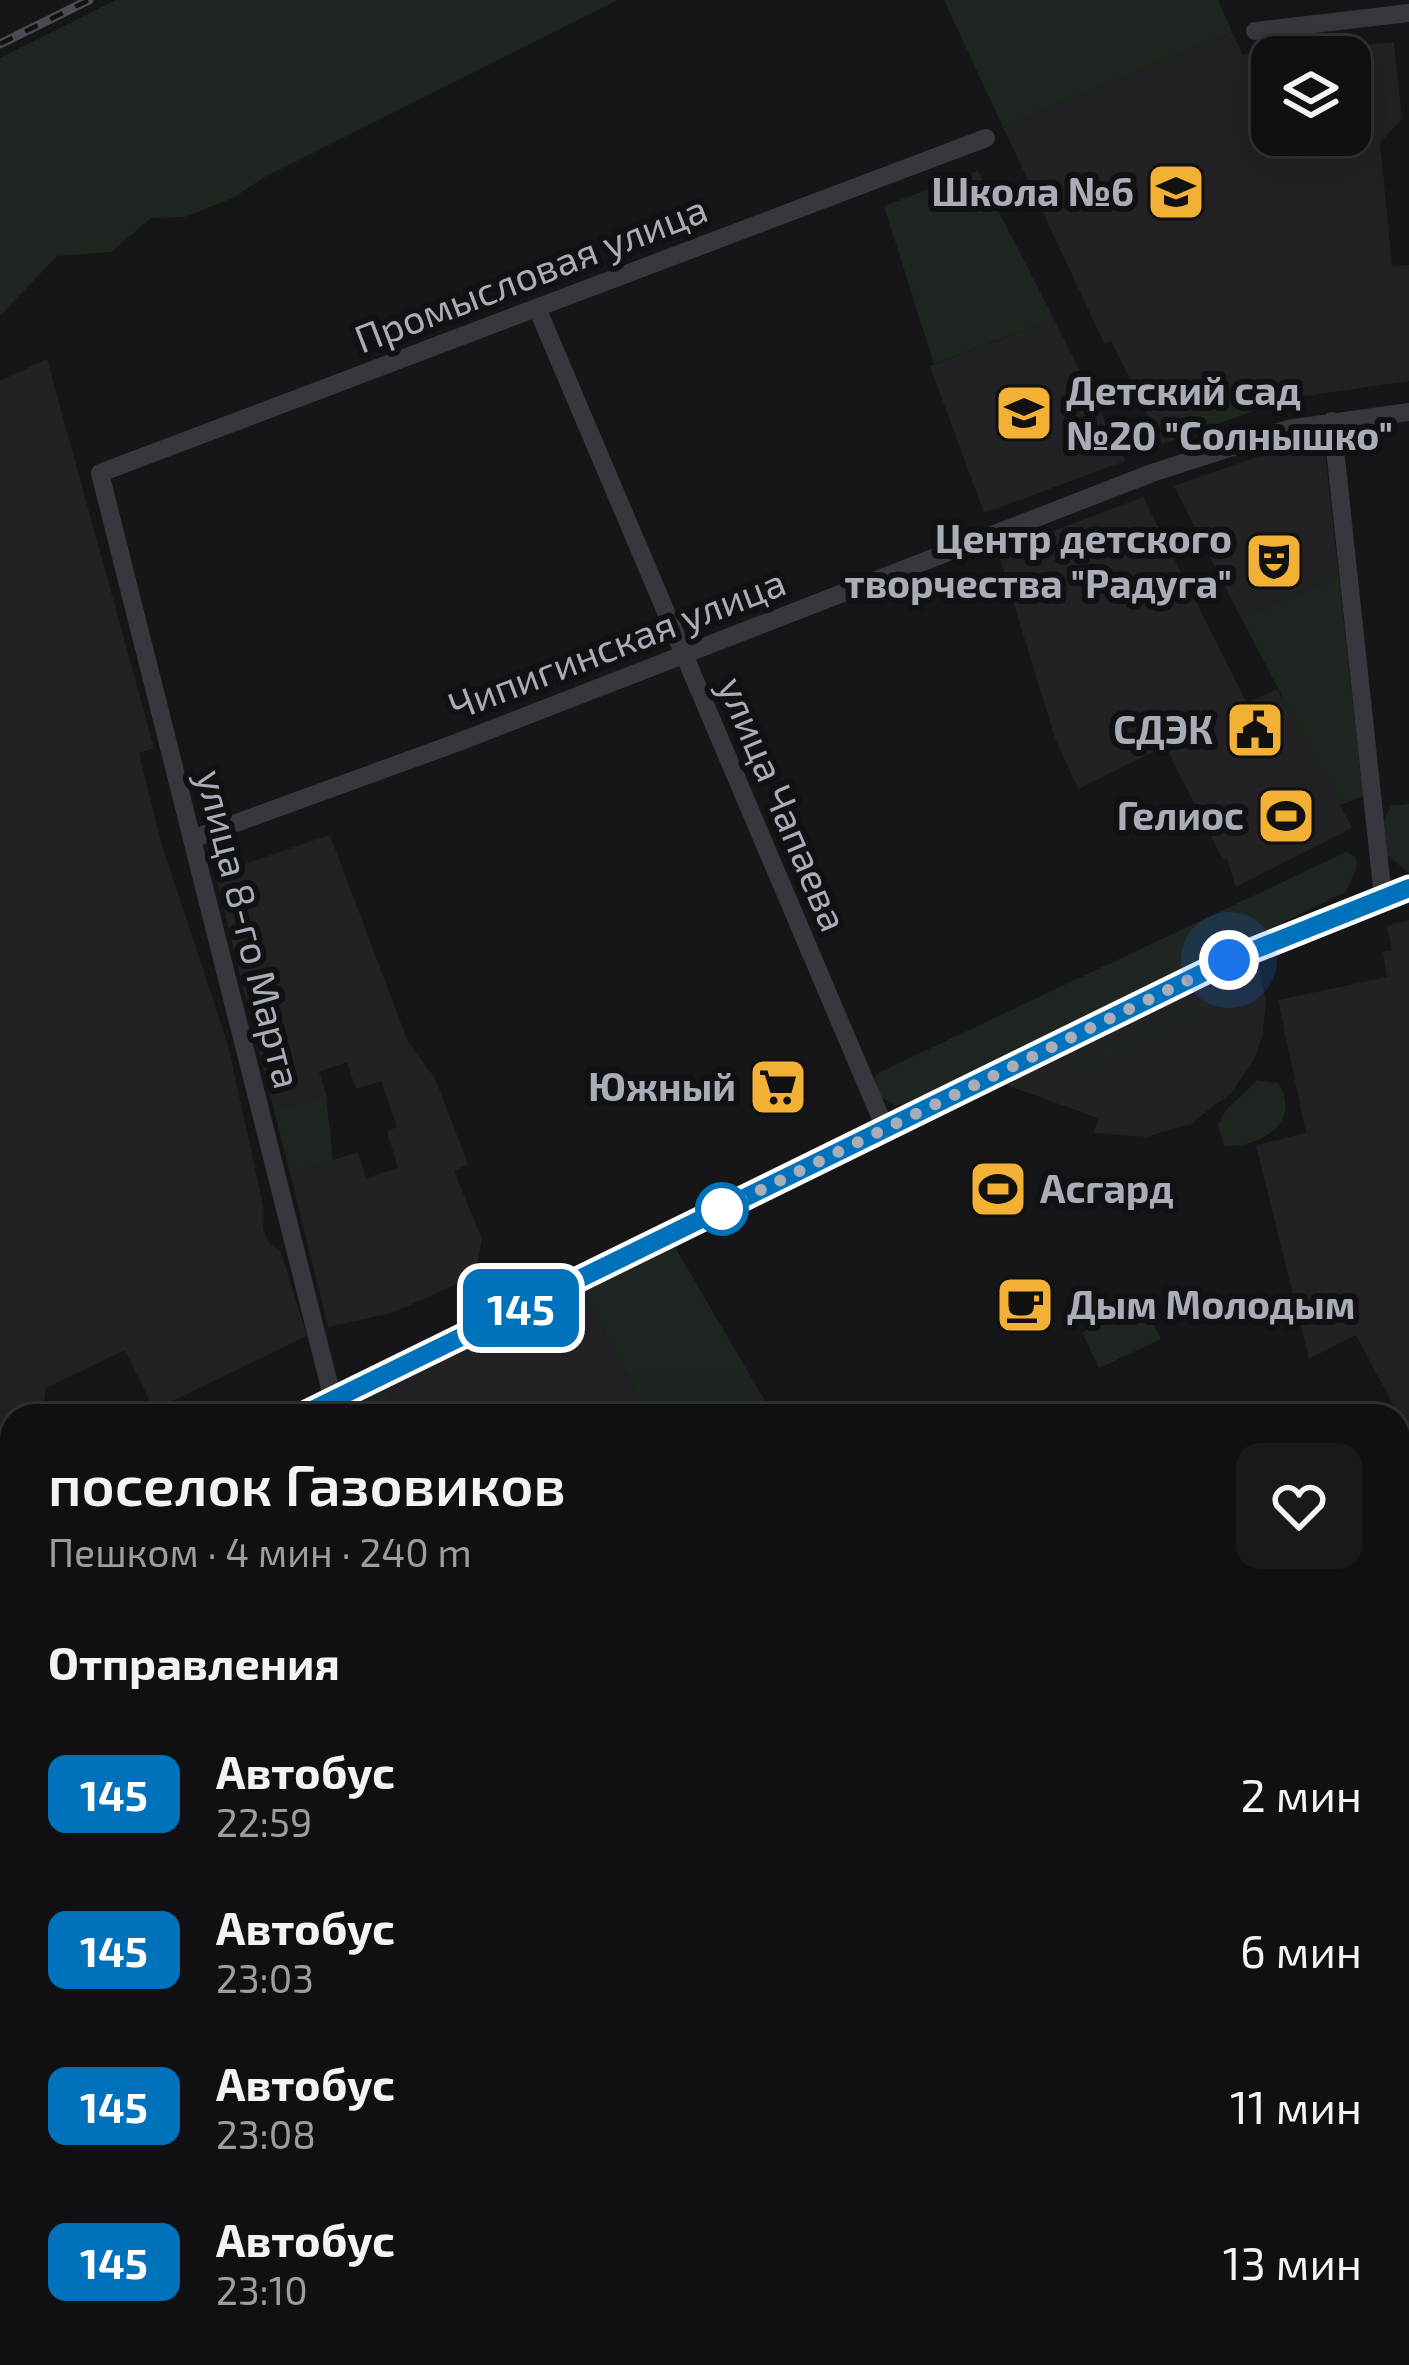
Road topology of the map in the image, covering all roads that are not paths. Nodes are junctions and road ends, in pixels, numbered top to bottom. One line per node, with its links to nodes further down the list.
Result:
1 (1409, 14): 2 (street)
2 (1255, 31)
3 (986, 138): 4 (street, Промысловая улица)
4 (537, 308): 7 (street, Промысловая улица); 8 (street, улица Чапаева)
5 (1409, 412): 6 (street, Чипигинская улица)
6 (1332, 421): 8 (street, Чипигинская улица); 11 (street)
7 (100, 473): 9 (street, улица 8-го Марта)
8 (684, 655): 9 (street, Чипигинская улица); 12 (street, улица Чапаева)
9 (192, 838): 13 (street, улица 8-го Марта)
10 (1409, 888): 11 (main road)
11 (1383, 897): 12 (main road)
12 (884, 1128): 13 (main road)
13 (333, 1400): 14 (main road)
14 (325, 1404)

